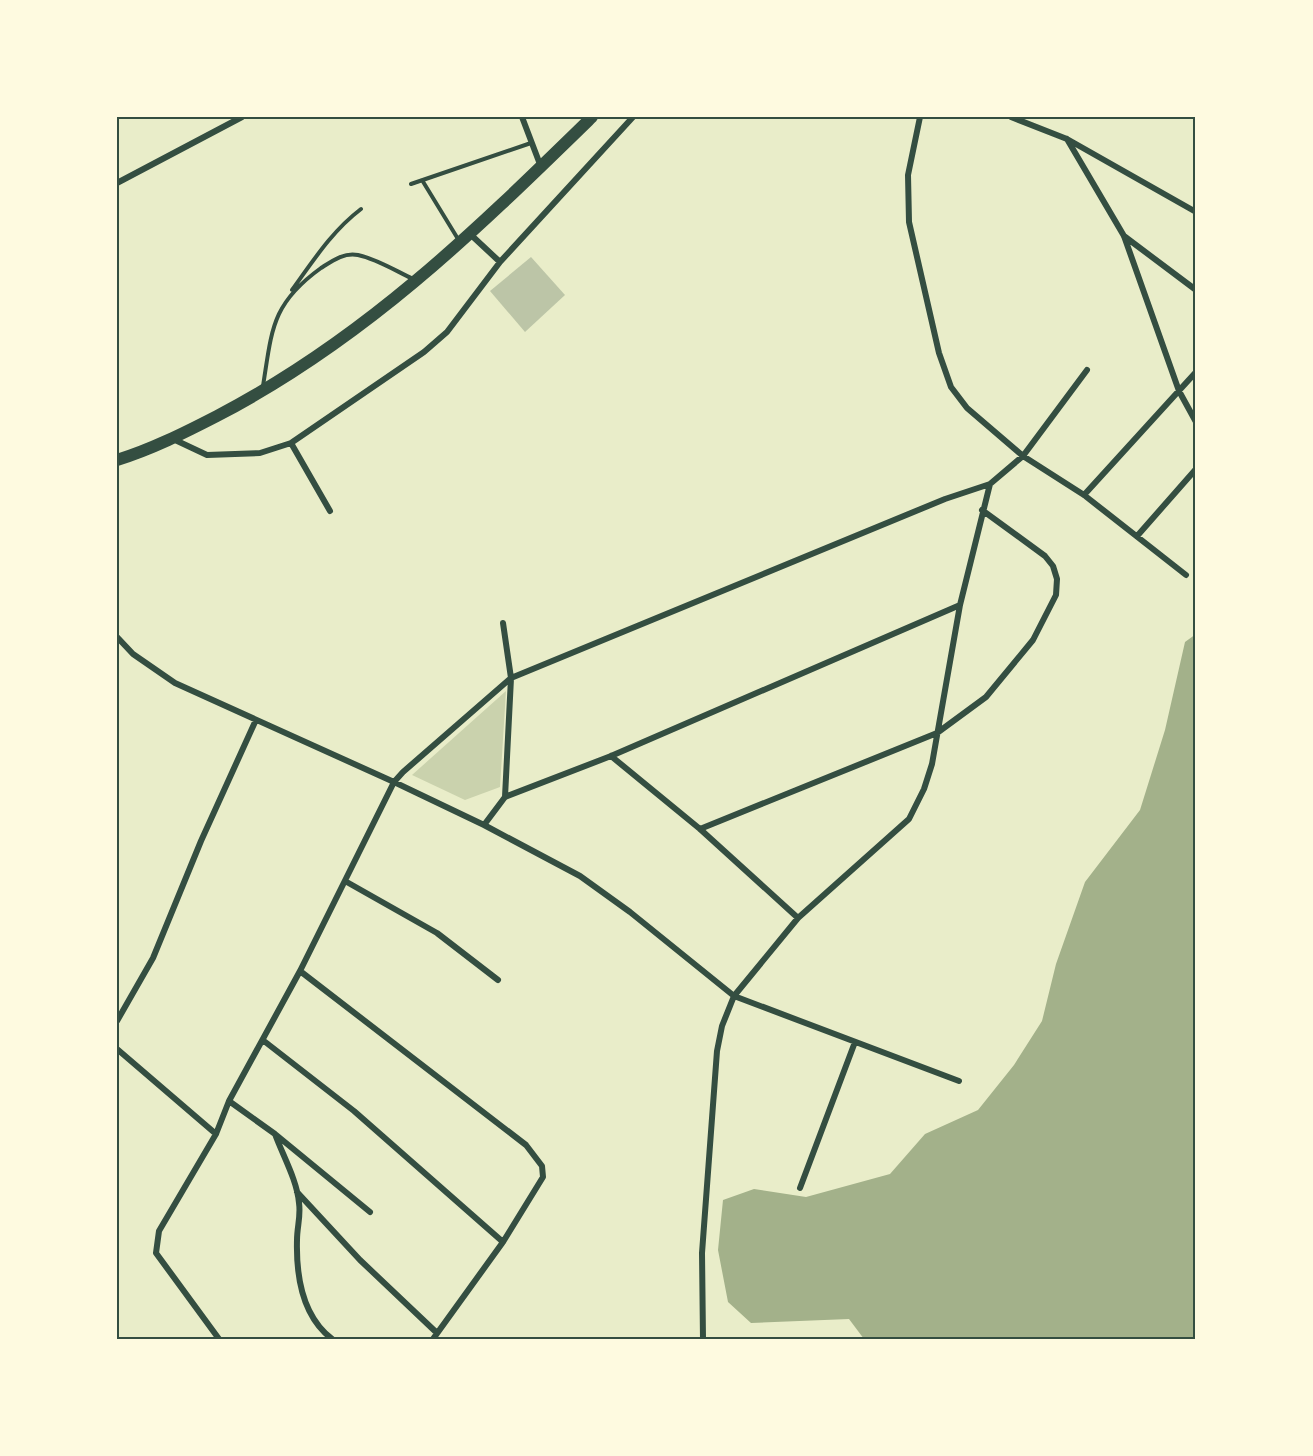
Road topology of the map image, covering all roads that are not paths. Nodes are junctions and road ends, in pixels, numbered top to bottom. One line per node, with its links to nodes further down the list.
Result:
1 (242, 117): 11 (street)
2 (522, 117): 8 (street)
3 (592, 117): 9 (highway)
4 (633, 117): 18 (street)
5 (920, 117): 29 (street)
6 (1011, 117): 7 (street)
7 (1067, 139): 14 (street); 16 (street)
8 (532, 142): 9 (street); 10 (lane)
9 (541, 167): 15 (highway)
10 (422, 180): 12 (lane); 17 (lane)
11 (117, 183)
12 (411, 184)
13 (361, 209): 21 (lane)
14 (1196, 212)
15 (470, 234): 17 (highway); 18 (street)
16 (1124, 236): 20 (street); 24 (street)
17 (460, 242): 19 (highway)
18 (500, 262): 28 (street)
19 (418, 281): 21 (lane); 25 (highway)
20 (1196, 290)
21 (286, 299): 25 (lane)
22 (1087, 370): 29 (street)
23 (1196, 372): 24 (street)
24 (1179, 391): 26 (street); 33 (street)
25 (262, 393): 27 (highway)
26 (1196, 422)
27 (173, 439): 28 (street); 30 (highway)
28 (291, 443): 35 (street)
29 (1023, 456): 32 (street); 33 (street)
30 (117, 460)
31 (1196, 469): 36 (street)
32 (990, 484): 34 (street); 41 (street)
33 (1084, 495): 36 (street)
34 (982, 510): 38 (street); 43 (street)
35 (330, 511)
36 (1138, 535): 37 (street)
37 (1186, 575)
38 (960, 605): 43 (street); 44 (street)
39 (503, 623): 41 (street)
40 (117, 637): 42 (street)
41 (511, 678): 45 (street); 46 (street)
42 (255, 722): 45 (street); 54 (street)
43 (937, 733): 48 (street); 50 (street)
44 (611, 756): 46 (street); 48 (street)
45 (394, 782): 47 (street); 49 (street)
46 (505, 797): 47 (street)
47 (484, 825): 53 (street)
48 (700, 829): 50 (street)
49 (345, 881): 51 (street); 52 (street)
50 (798, 918): 53 (street)
51 (300, 971): 55 (street); 65 (street)
52 (498, 980)
53 (734, 996): 56 (street); 69 (street)
54 (117, 1021)
55 (264, 1041): 59 (street); 65 (street)
56 (855, 1042): 58 (street); 62 (street)
57 (117, 1049): 60 (street)
58 (959, 1081)
59 (230, 1101): 60 (street); 61 (street)
60 (216, 1134): 67 (street)
61 (275, 1134): 63 (street); 64 (street)
62 (800, 1188)
63 (297, 1192): 66 (street); 68 (street)
64 (370, 1212)
65 (503, 1242): 66 (street)
66 (435, 1336)
67 (219, 1339)
68 (332, 1339)
69 (704, 1339)

